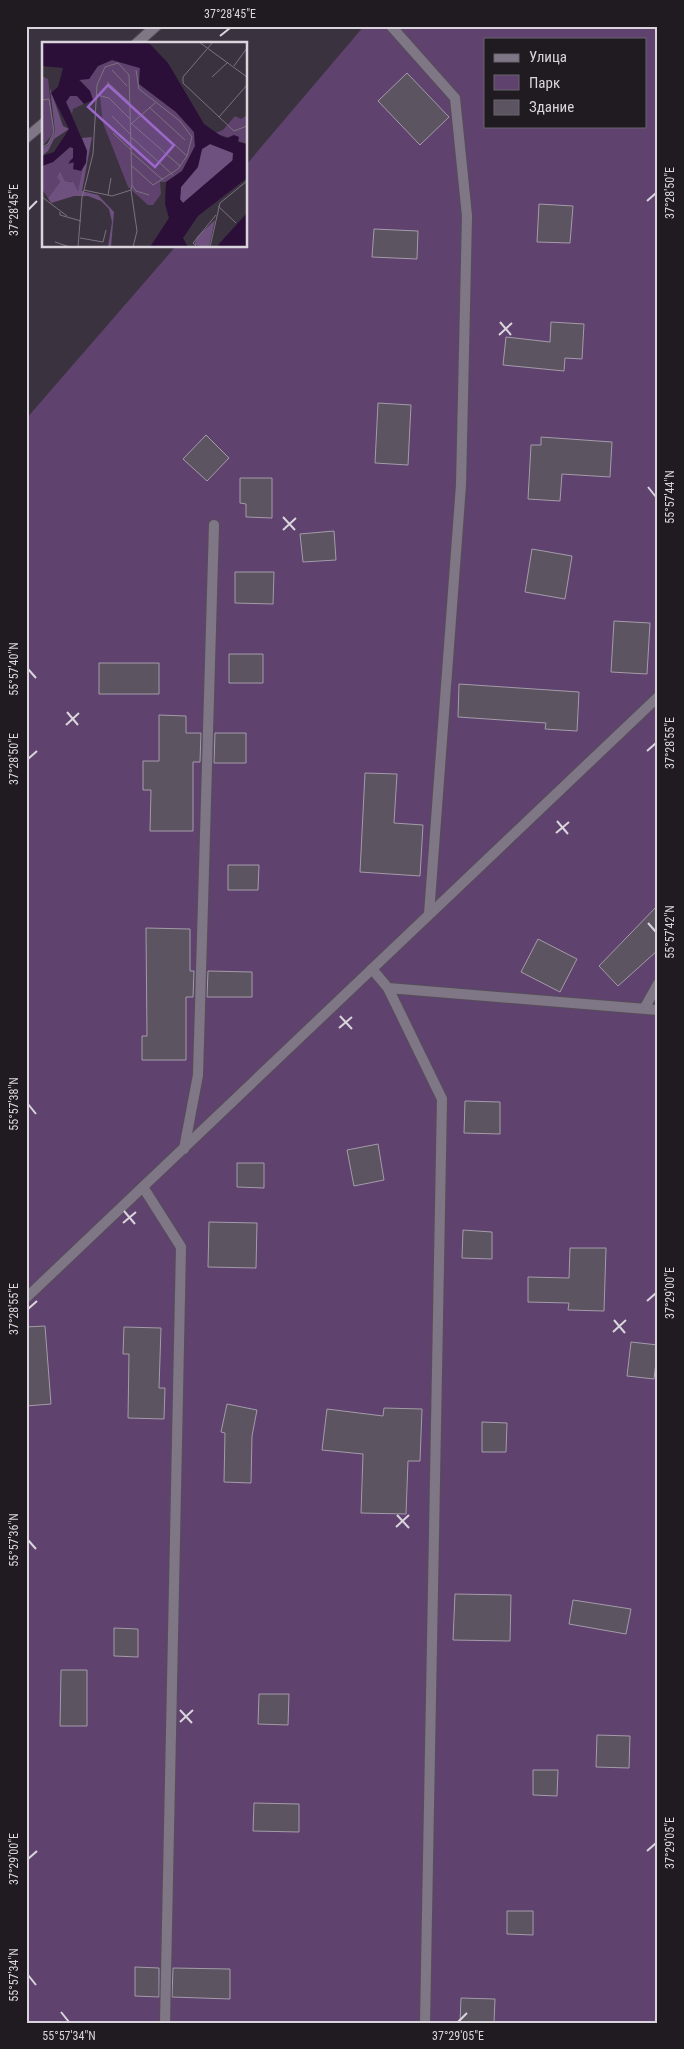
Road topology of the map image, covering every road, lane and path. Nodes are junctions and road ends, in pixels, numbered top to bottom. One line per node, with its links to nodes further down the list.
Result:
1 (156, 26): 3 (street)
2 (391, 26): 8 (street)
3 (138, 42)
4 (42, 125): 5 (street)
5 (26, 138)
6 (214, 525): 14 (street)
7 (658, 697): 8 (street)
8 (429, 914): 9 (street)
9 (372, 969): 11 (street); 14 (street)
10 (658, 984): 12 (street)
11 (388, 988): 12 (street); 18 (street)
12 (644, 1009): 13 (street)
13 (658, 1010)
14 (184, 1149): 15 (street)
15 (143, 1187): 16 (street); 17 (street)
16 (26, 1298)
17 (166, 2023)
18 (425, 2023)

